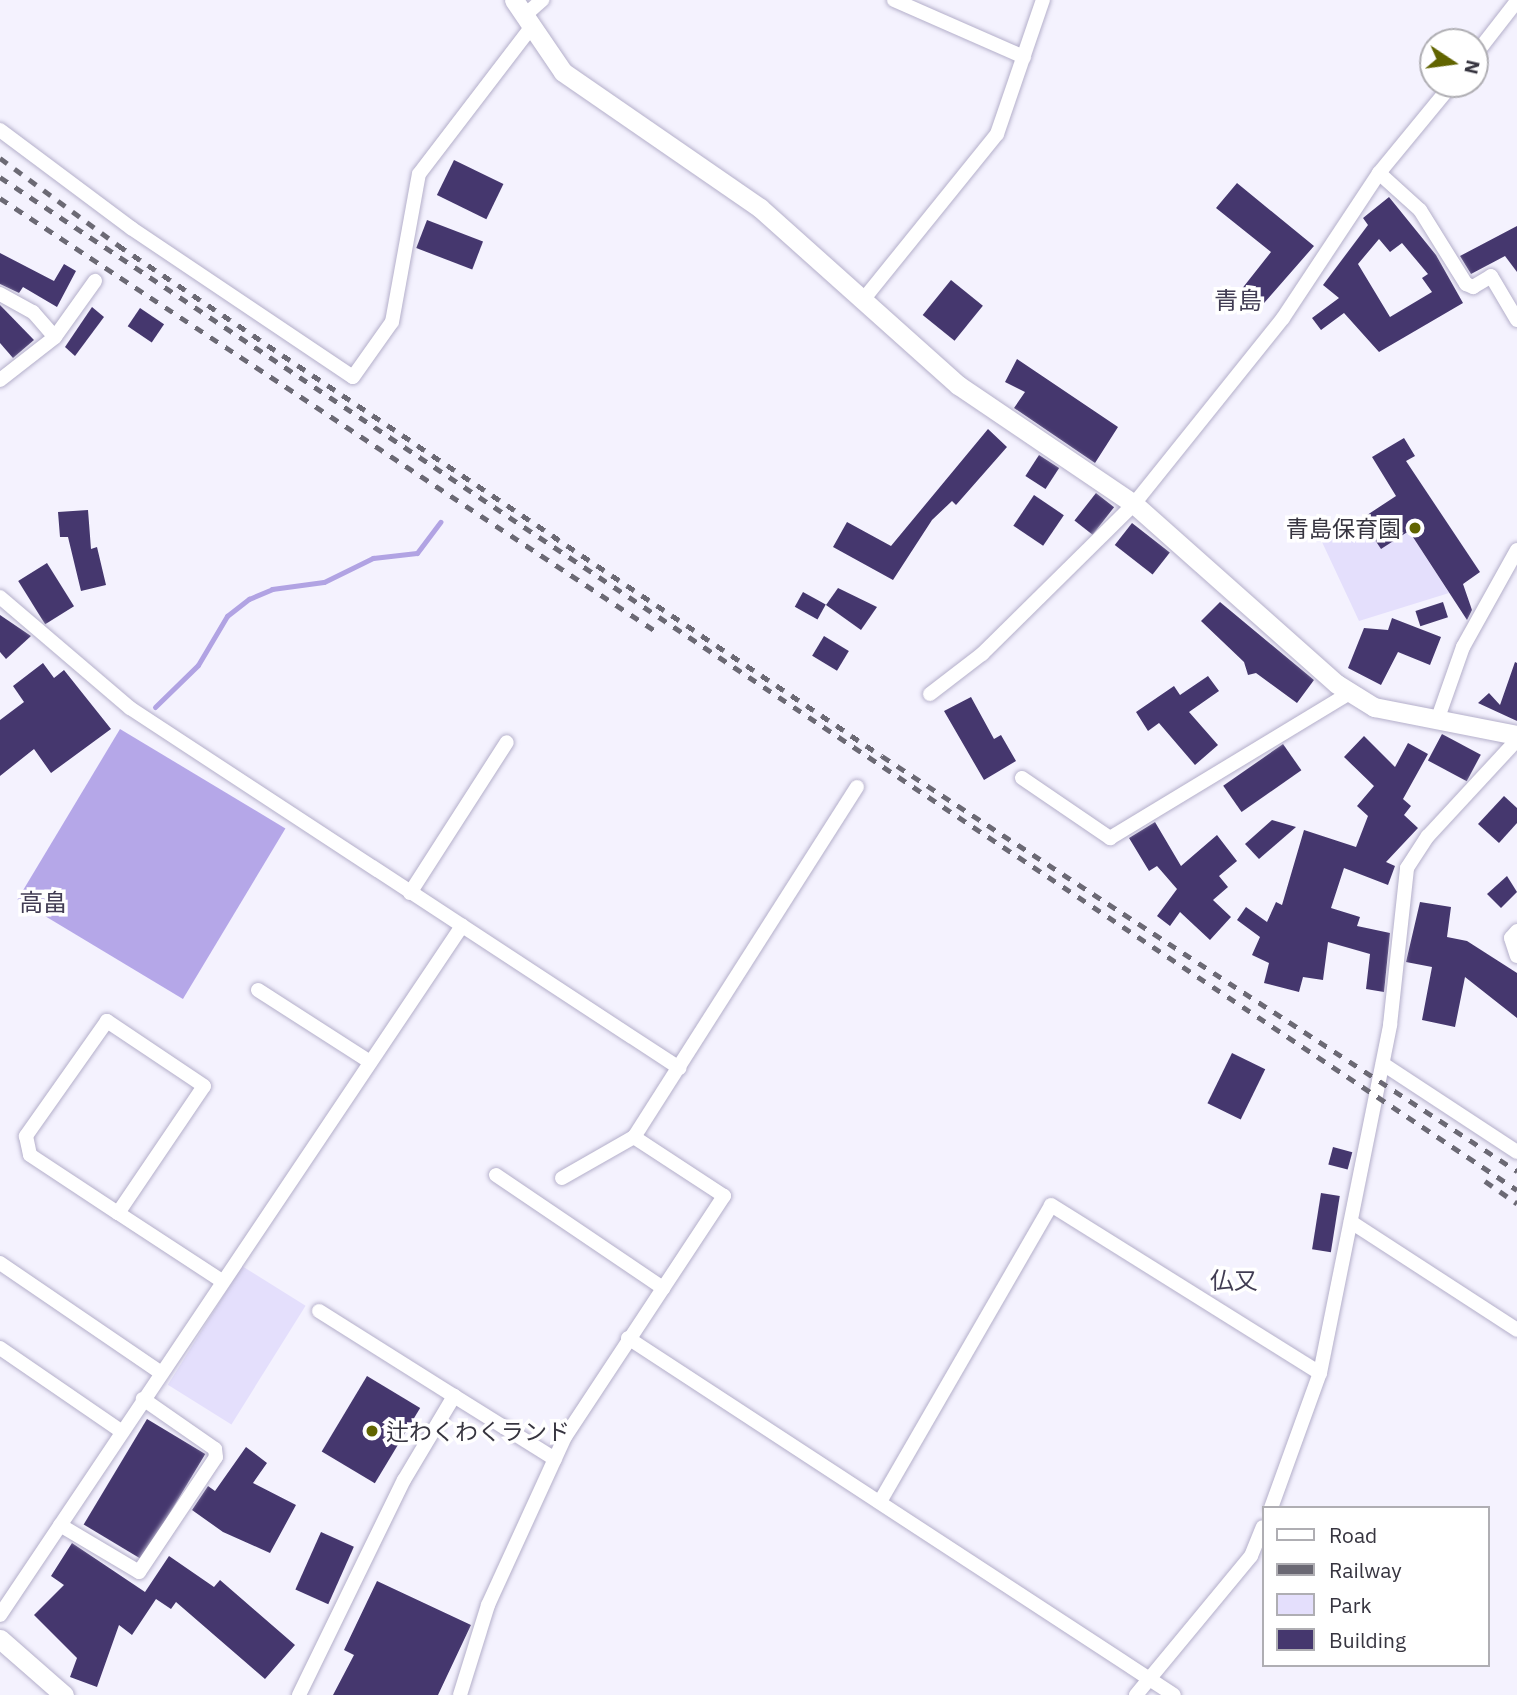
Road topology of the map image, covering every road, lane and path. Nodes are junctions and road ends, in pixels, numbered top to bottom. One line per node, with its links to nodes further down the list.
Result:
1 (542, 0): 5 (street)
2 (894, 0): 7 (street)
3 (1043, 0): 7 (street)
4 (1517, 1): 6 (street)
5 (524, 14): 9 (street); 13 (street)
6 (1489, 37)
7 (1024, 57): 13 (street)
8 (1441, 98): 10 (street)
9 (0, 130)
10 (1379, 173): 14 (street); 17 (street)
11 (95, 281): 15 (street)
12 (0, 294): 15 (street)
13 (863, 300): 17 (street)
14 (1517, 320)
15 (55, 337): 16 (street)
16 (0, 380)
17 (1134, 504): 20 (street); 21 (street)
18 (1517, 550): 22 (street)
19 (0, 597): 28 (street)
20 (1350, 692): 22 (street); 26 (street)
21 (930, 694)
22 (1439, 715): 23 (street)
23 (1517, 735)
24 (1517, 740): 34 (street)
25 (507, 742): 28 (street)
26 (1022, 778)
27 (857, 787): 35 (street)
28 (410, 893): 29 (street)
29 (462, 926): 33 (street); 35 (street)
30 (1517, 931): 31 (street)
31 (1517, 956)
32 (258, 990): 33 (street)
33 (370, 1062): 43 (street)
34 (1383, 1064): 37 (street); 41 (street)
35 (679, 1068): 36 (street)
36 (634, 1137): 39 (street); 44 (street)
37 (1517, 1152)
38 (496, 1175): 44 (street)
39 (562, 1178)
40 (118, 1213): 40 (street); 43 (street)
41 (1351, 1222): 46 (street); 50 (street)
42 (0, 1263): 49 (street)
43 (222, 1281): 49 (street)
44 (663, 1288): 47 (street)
45 (319, 1311): 51 (street)
46 (1517, 1330)
47 (628, 1338): 54 (street); 55 (street)
48 (0, 1348): 53 (street)
49 (161, 1373): 52 (street)
50 (1320, 1373): 55 (street); 56 (street)
51 (454, 1396): 54 (street); 62 (street)
52 (144, 1399): 53 (street); 57 (street)
53 (122, 1432): 57 (street)
54 (555, 1459): 64 (street)
55 (881, 1500): 61 (street)
56 (1272, 1506)
57 (60, 1525): 59 (street)
58 (1262, 1529): 61 (street)
59 (0, 1615)
60 (0, 1639): 63 (street)
61 (1147, 1677): 65 (street); 66 (street)
62 (303, 1694)
63 (64, 1695)
64 (460, 1695)
65 (1136, 1695)
66 (1174, 1695)

